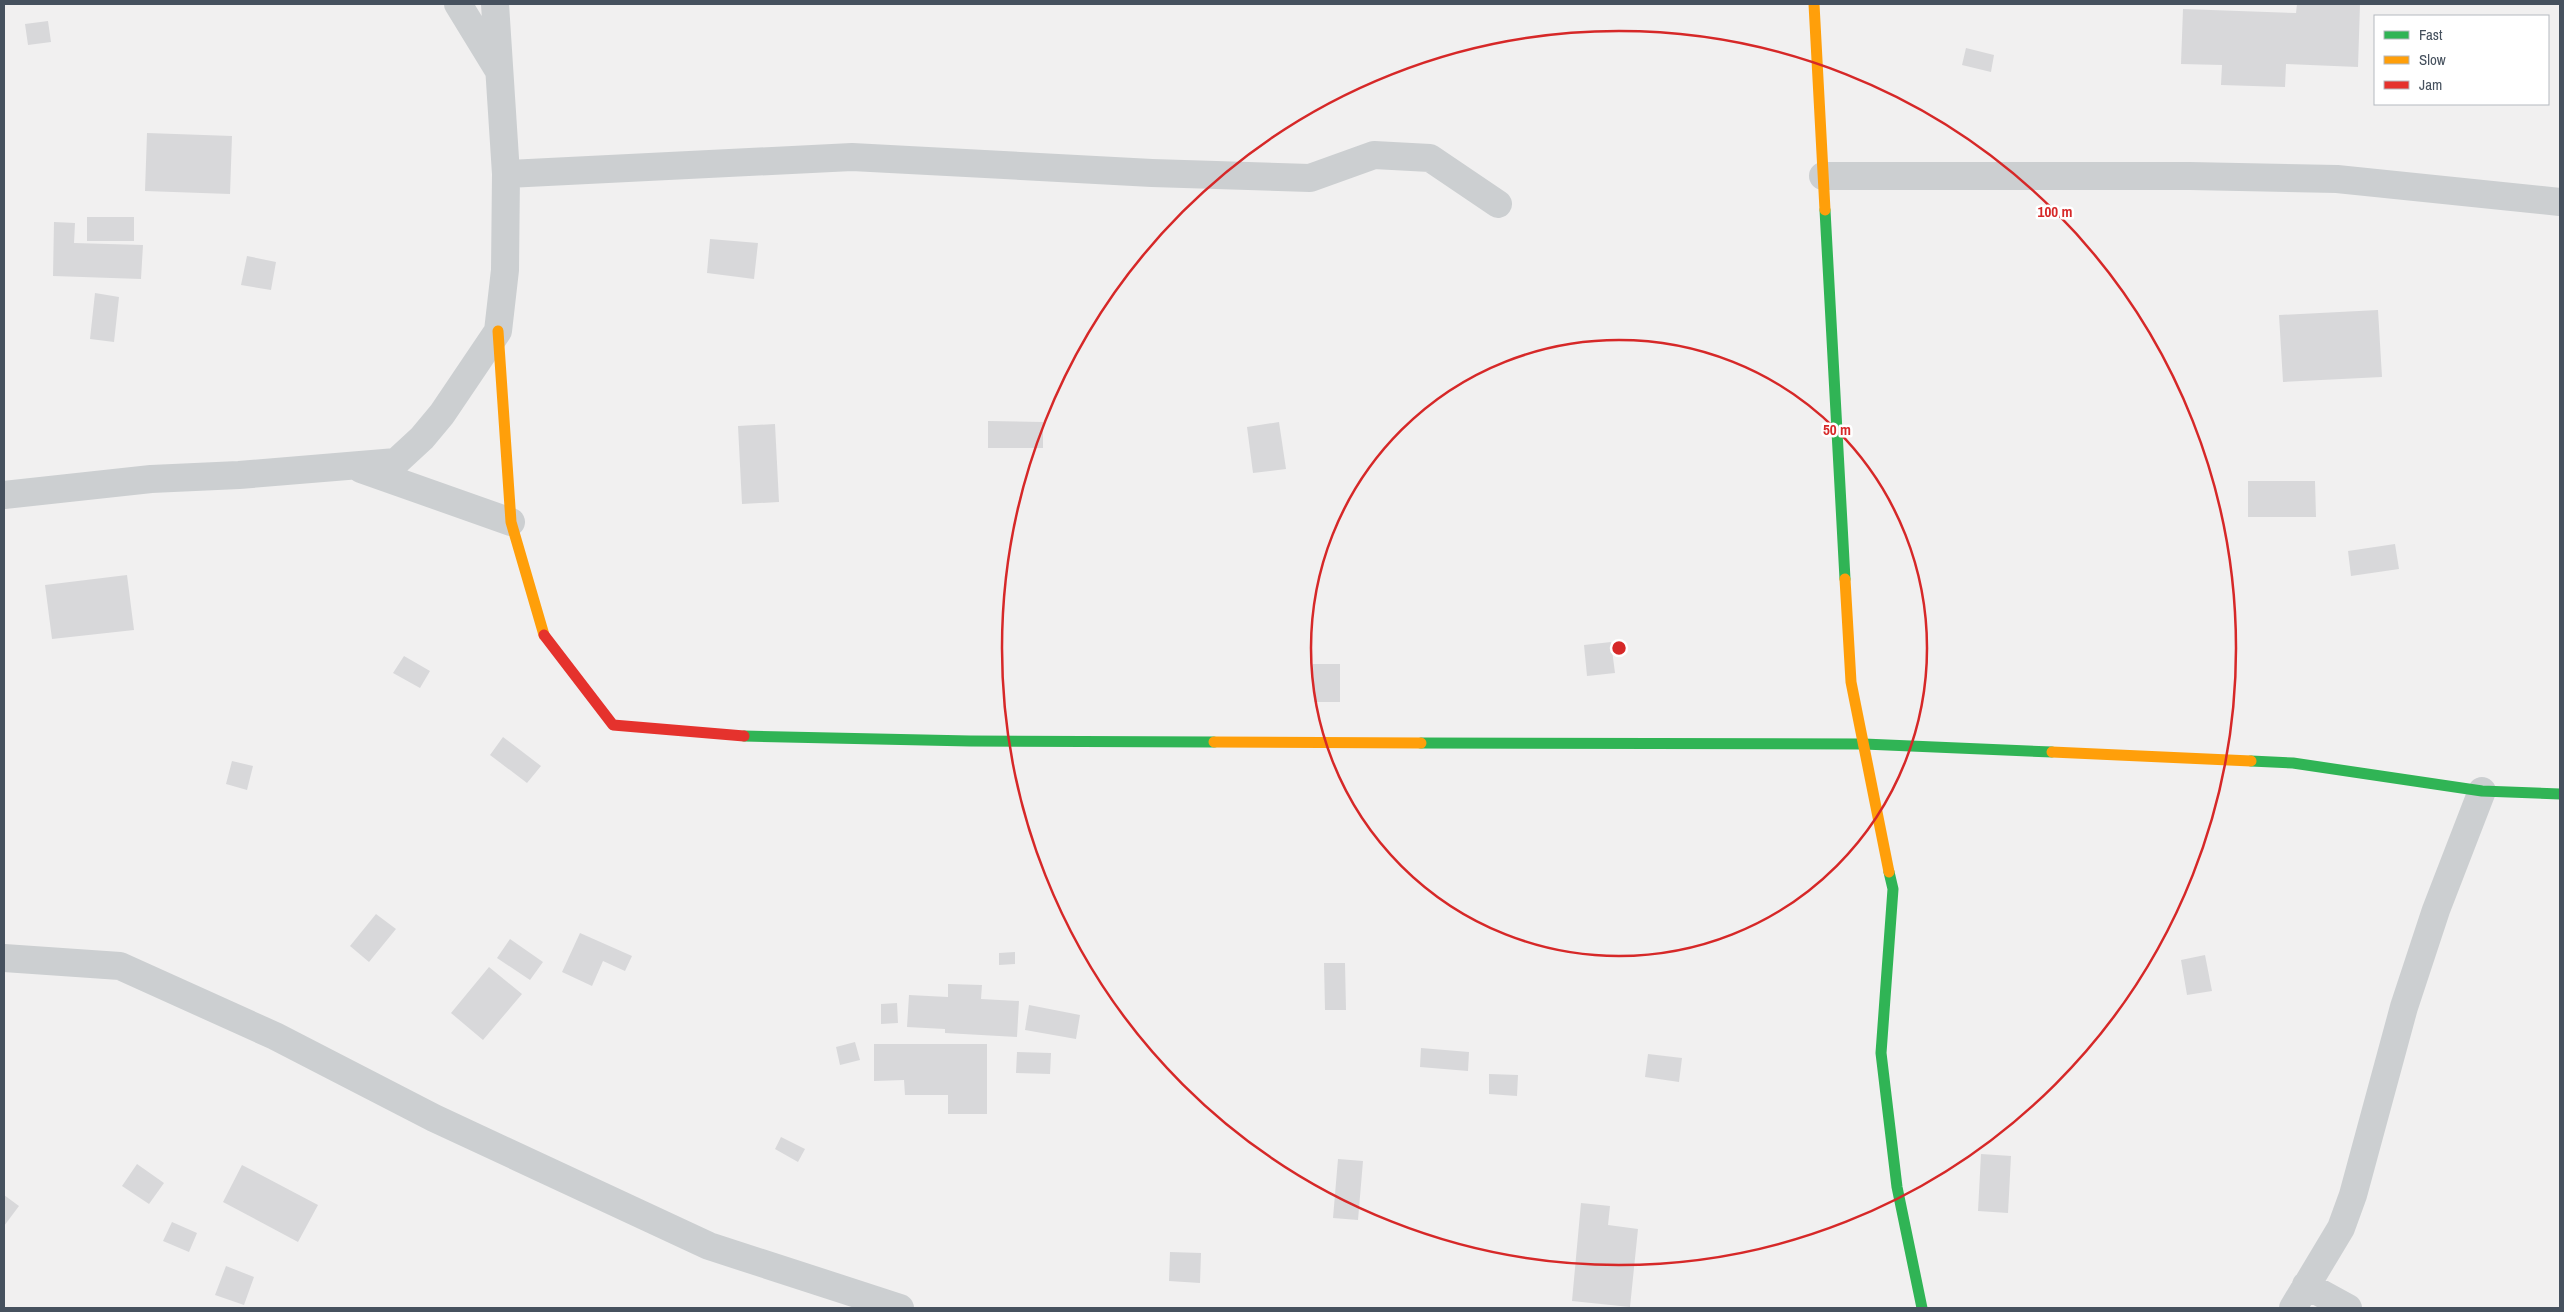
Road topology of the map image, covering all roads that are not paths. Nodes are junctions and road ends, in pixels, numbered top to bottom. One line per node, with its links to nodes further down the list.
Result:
1 (458, 4): 4 (street)
2 (495, 4): 4 (street)
3 (1814, 4): 6 (street)
4 (501, 75): 5 (street)
5 (506, 174): 8 (street); 9 (street)
6 (1823, 176): 7 (street); 13 (street)
7 (2560, 202)
8 (1498, 204)
9 (498, 331): 10 (street); 12 (street)
10 (352, 466): 11 (street); 12 (street)
11 (4, 495)
12 (511, 522): 13 (street)
13 (1864, 744): 14 (street); 19 (street)
14 (2482, 791): 15 (street); 17 (street)
15 (2560, 794)
16 (4, 958): 18 (street)
17 (2306, 1285): 20 (street); 21 (street)
18 (900, 1308)
19 (1922, 1308)
20 (2293, 1308)
21 (2348, 1308)

